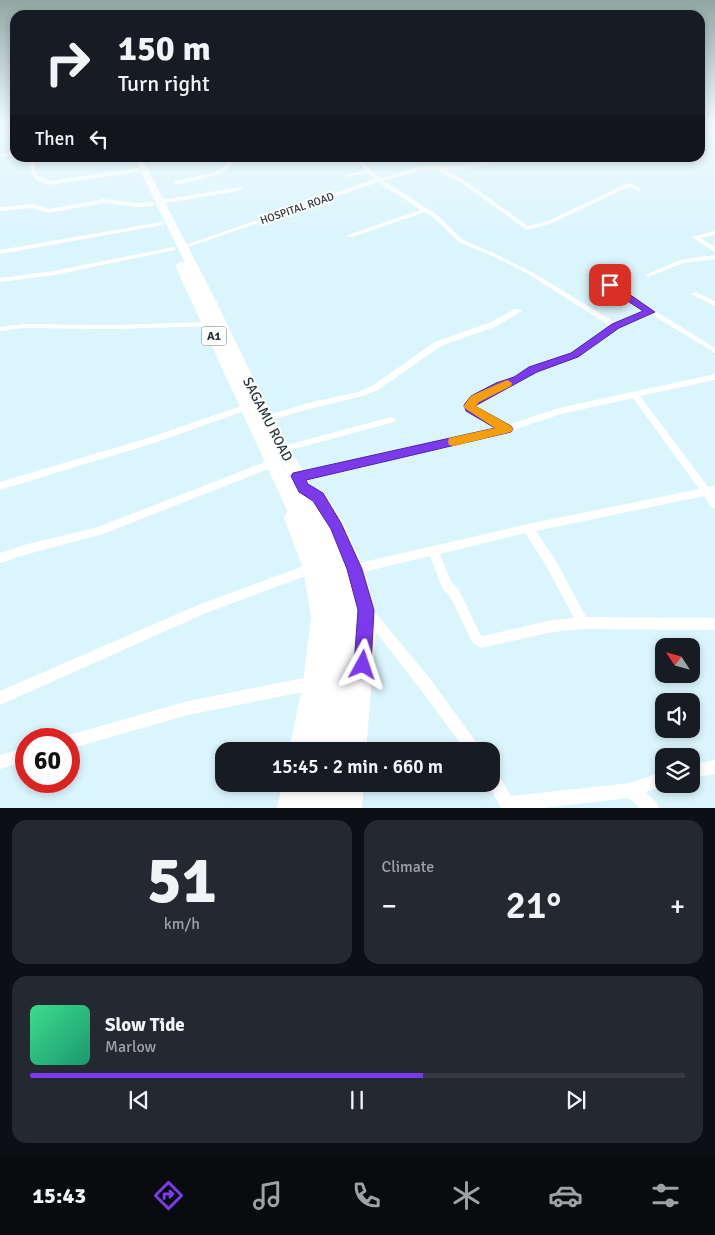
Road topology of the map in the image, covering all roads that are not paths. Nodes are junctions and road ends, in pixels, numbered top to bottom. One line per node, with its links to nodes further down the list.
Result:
1 (32, 162): 5 (street)
2 (230, 162): 10 (street)
3 (360, 162): 7 (street)
4 (490, 162): 6 (street, HOSPITAL ROAD)
5 (138, 164): 13 (highway, SAGAMU ROAD / A1)
6 (435, 167): 9 (street, HOSPITAL ROAD); 12 (street)
7 (370, 171): 8 (street); 9 (street)
8 (347, 176)
9 (379, 180): 15 (street); 19 (street, HOSPITAL ROAD)
10 (176, 183)
11 (240, 190): 13 (street)
12 (639, 190)
13 (156, 203): 14 (street); 16 (highway, SAGAMU ROAD / A1); 19 (highway, SAGAMU ROAD / A1)
14 (0, 208)
15 (426, 210): 18 (street); 31 (street)
16 (161, 224): 19 (highway, SAGAMU ROAD / A1); 21 (street)
17 (715, 233): 20 (street)
18 (350, 236)
19 (178, 248): 24 (street, HOSPITAL ROAD); 30 (highway, SAGAMU ROAD / A1); 37 (highway, SAGAMU ROAD / A1)
20 (715, 250)
21 (0, 252)
22 (715, 257): 23 (street)
23 (648, 274)
24 (0, 280)
25 (610, 285): 29 (street)
26 (695, 294): 27 (street)
27 (715, 304)
28 (518, 311): 37 (street)
29 (650, 312): 31 (street); 33 (street)
30 (209, 324): 32 (street); 36 (highway, SAGAMU ROAD / A1)
31 (615, 326): 39 (street)
32 (0, 328)
33 (715, 351)
34 (715, 377): 35 (street)
35 (635, 395): 39 (street); 43 (street)
36 (247, 407): 41 (highway, SAGAMU ROAD / A1); 42 (street)
37 (265, 419): 40 (highway, SAGAMU ROAD / A1)
38 (391, 420): 40 (street)
39 (507, 429): 44 (street)
40 (282, 449): 44 (highway, SAGAMU ROAD / A1)
41 (273, 462): 44 (highway, SAGAMU ROAD / A1); 48 (street)
42 (0, 486)
43 (710, 491): 45 (street); 46 (street)
44 (301, 495): 49 (main road); 50 (main road); 58 (highway, SAGAMU ROAD / A1); 59 (highway, SAGAMU ROAD / A1)
45 (715, 504)
46 (528, 528): 47 (street); 52 (street)
47 (434, 551): 50 (street); 52 (street)
48 (0, 558)
49 (312, 568): 54 (main road); 55 (street)
50 (355, 569): 51 (main road)
51 (366, 610): 60 (main road); 61 (street)
52 (583, 623): 53 (street)
53 (715, 624)
54 (313, 683): 56 (street); 57 (main road)
55 (0, 698)
56 (80, 739)
57 (302, 742)
58 (315, 742)
59 (338, 742)
60 (356, 742)
61 (467, 742)
62 (15, 757): 63 (street)
63 (0, 762)
64 (715, 767): 65 (street)
65 (700, 770)
66 (655, 781): 68 (street)
67 (500, 790): 68 (street)
68 (630, 790): 77 (street)
69 (292, 792): 73 (main road)
70 (308, 792): 74 (highway)
71 (331, 792): 75 (highway)
72 (351, 792): 76 (main road)
73 (289, 808)
74 (306, 808)
75 (330, 808)
76 (350, 808)
77 (652, 808)

